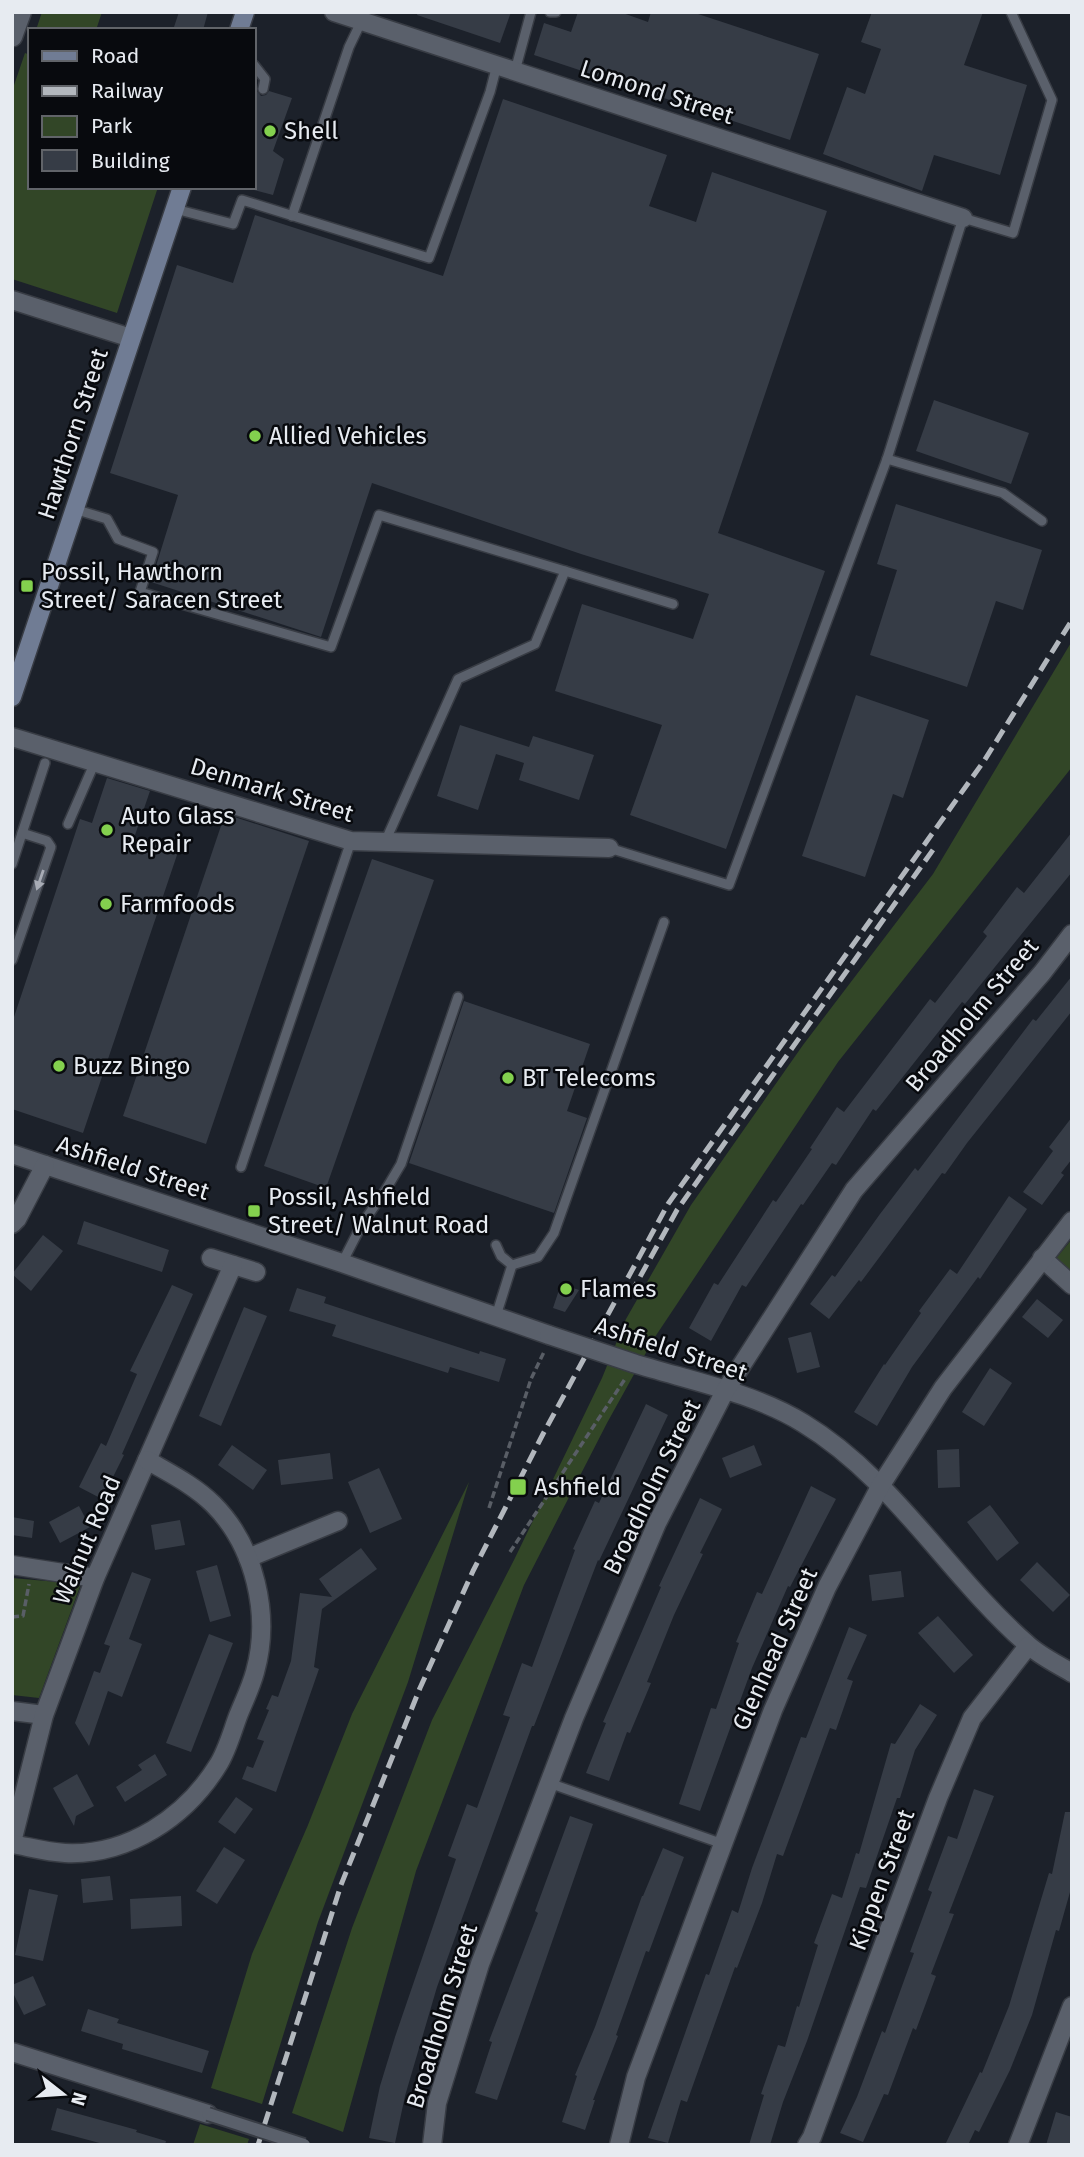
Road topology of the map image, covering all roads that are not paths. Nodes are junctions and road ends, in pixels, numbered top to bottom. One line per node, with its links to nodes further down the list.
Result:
1 (22, 12): 8 (street)
2 (334, 12): 7 (street, Lomond Street)
3 (531, 12): 11 (lane)
4 (550, 12): 5 (lane)
5 (556, 12)
6 (1011, 12): 16 (lane)
7 (362, 20): 9 (street, Lomond Street); 15 (lane)
8 (13, 37)
9 (497, 65): 11 (street, Lomond Street); 15 (lane)
10 (256, 68): 12 (lane)
11 (515, 71): 16 (street, Lomond Street)
12 (263, 89)
13 (181, 189): 14 (main road, Hawthorn Street)
14 (175, 209): 15 (lane); 18 (main road, Hawthorn Street)
15 (292, 216)
16 (963, 218): 19 (lane)
17 (12, 300): 18 (street)
18 (131, 338): 20 (main road, Hawthorn Street)
19 (887, 459): 21 (lane); 32 (lane)
20 (74, 509): 22 (lane); 24 (main road, Hawthorn Street)
21 (1042, 521)
22 (565, 571): 23 (lane); 31 (lane)
23 (673, 604)
24 (12, 697)
25 (12, 737): 26 (street, Denmark Street)
26 (95, 762): 28 (lane); 30 (street, Denmark Street)
27 (45, 763): 29 (lane)
28 (68, 824)
29 (22, 833): 33 (lane); 36 (lane, one-way to 36)
30 (351, 841): 31 (street, Denmark Street); 40 (lane)
31 (385, 842): 32 (street, Denmark Street)
32 (610, 848)
33 (12, 864)
34 (664, 922): 48 (lane)
35 (1072, 934): 52 (street, Broadholm Street)
36 (12, 961)
37 (457, 997): 46 (lane)
38 (12, 1154): 39 (street, Ashfield Street)
39 (45, 1165): 42 (street); 46 (street, Ashfield Street)
40 (241, 1167)
41 (1072, 1221): 45 (street, Glenhead Street)
42 (12, 1224)
43 (496, 1245): 48 (lane)
44 (211, 1258): 47 (street)
45 (1041, 1258): 50 (street); 54 (street, Glenhead Street)
46 (342, 1263): 51 (street, Ashfield Street)
47 (233, 1265): 49 (street); 53 (street, Walnut Road)
48 (512, 1265): 51 (lane)
49 (256, 1272)
50 (1072, 1286)
51 (496, 1315): 52 (street, Ashfield Street, bridge)
52 (725, 1391): 54 (street, Ashfield Street); 63 (street, Broadholm Street)
53 (147, 1460): 56 (street); 58 (street, Walnut Road)
54 (881, 1485): 59 (street, Ashfield Street); 65 (street, Glenhead Street)
55 (338, 1521): 56 (street)
56 (248, 1558): 64 (street)
57 (12, 1565): 58 (street)
58 (95, 1578): 62 (street, Walnut Road)
59 (1028, 1646): 60 (street, Ashfield Street); 72 (street, Kippen Street)
60 (1072, 1673)
61 (12, 1711): 62 (street)
62 (44, 1715): 64 (street, Walnut Road)
63 (549, 1783): 65 (lane); 70 (street, Broadholm Street)
64 (12, 1843)
65 (723, 1844): 71 (street, Glenhead Street)
66 (1072, 2006): 73 (street)
67 (12, 2052): 68 (street)
68 (208, 2114): 69 (street, bridge)
69 (304, 2145)
70 (432, 2145)
71 (619, 2145)
72 (807, 2145)
73 (1018, 2145)

